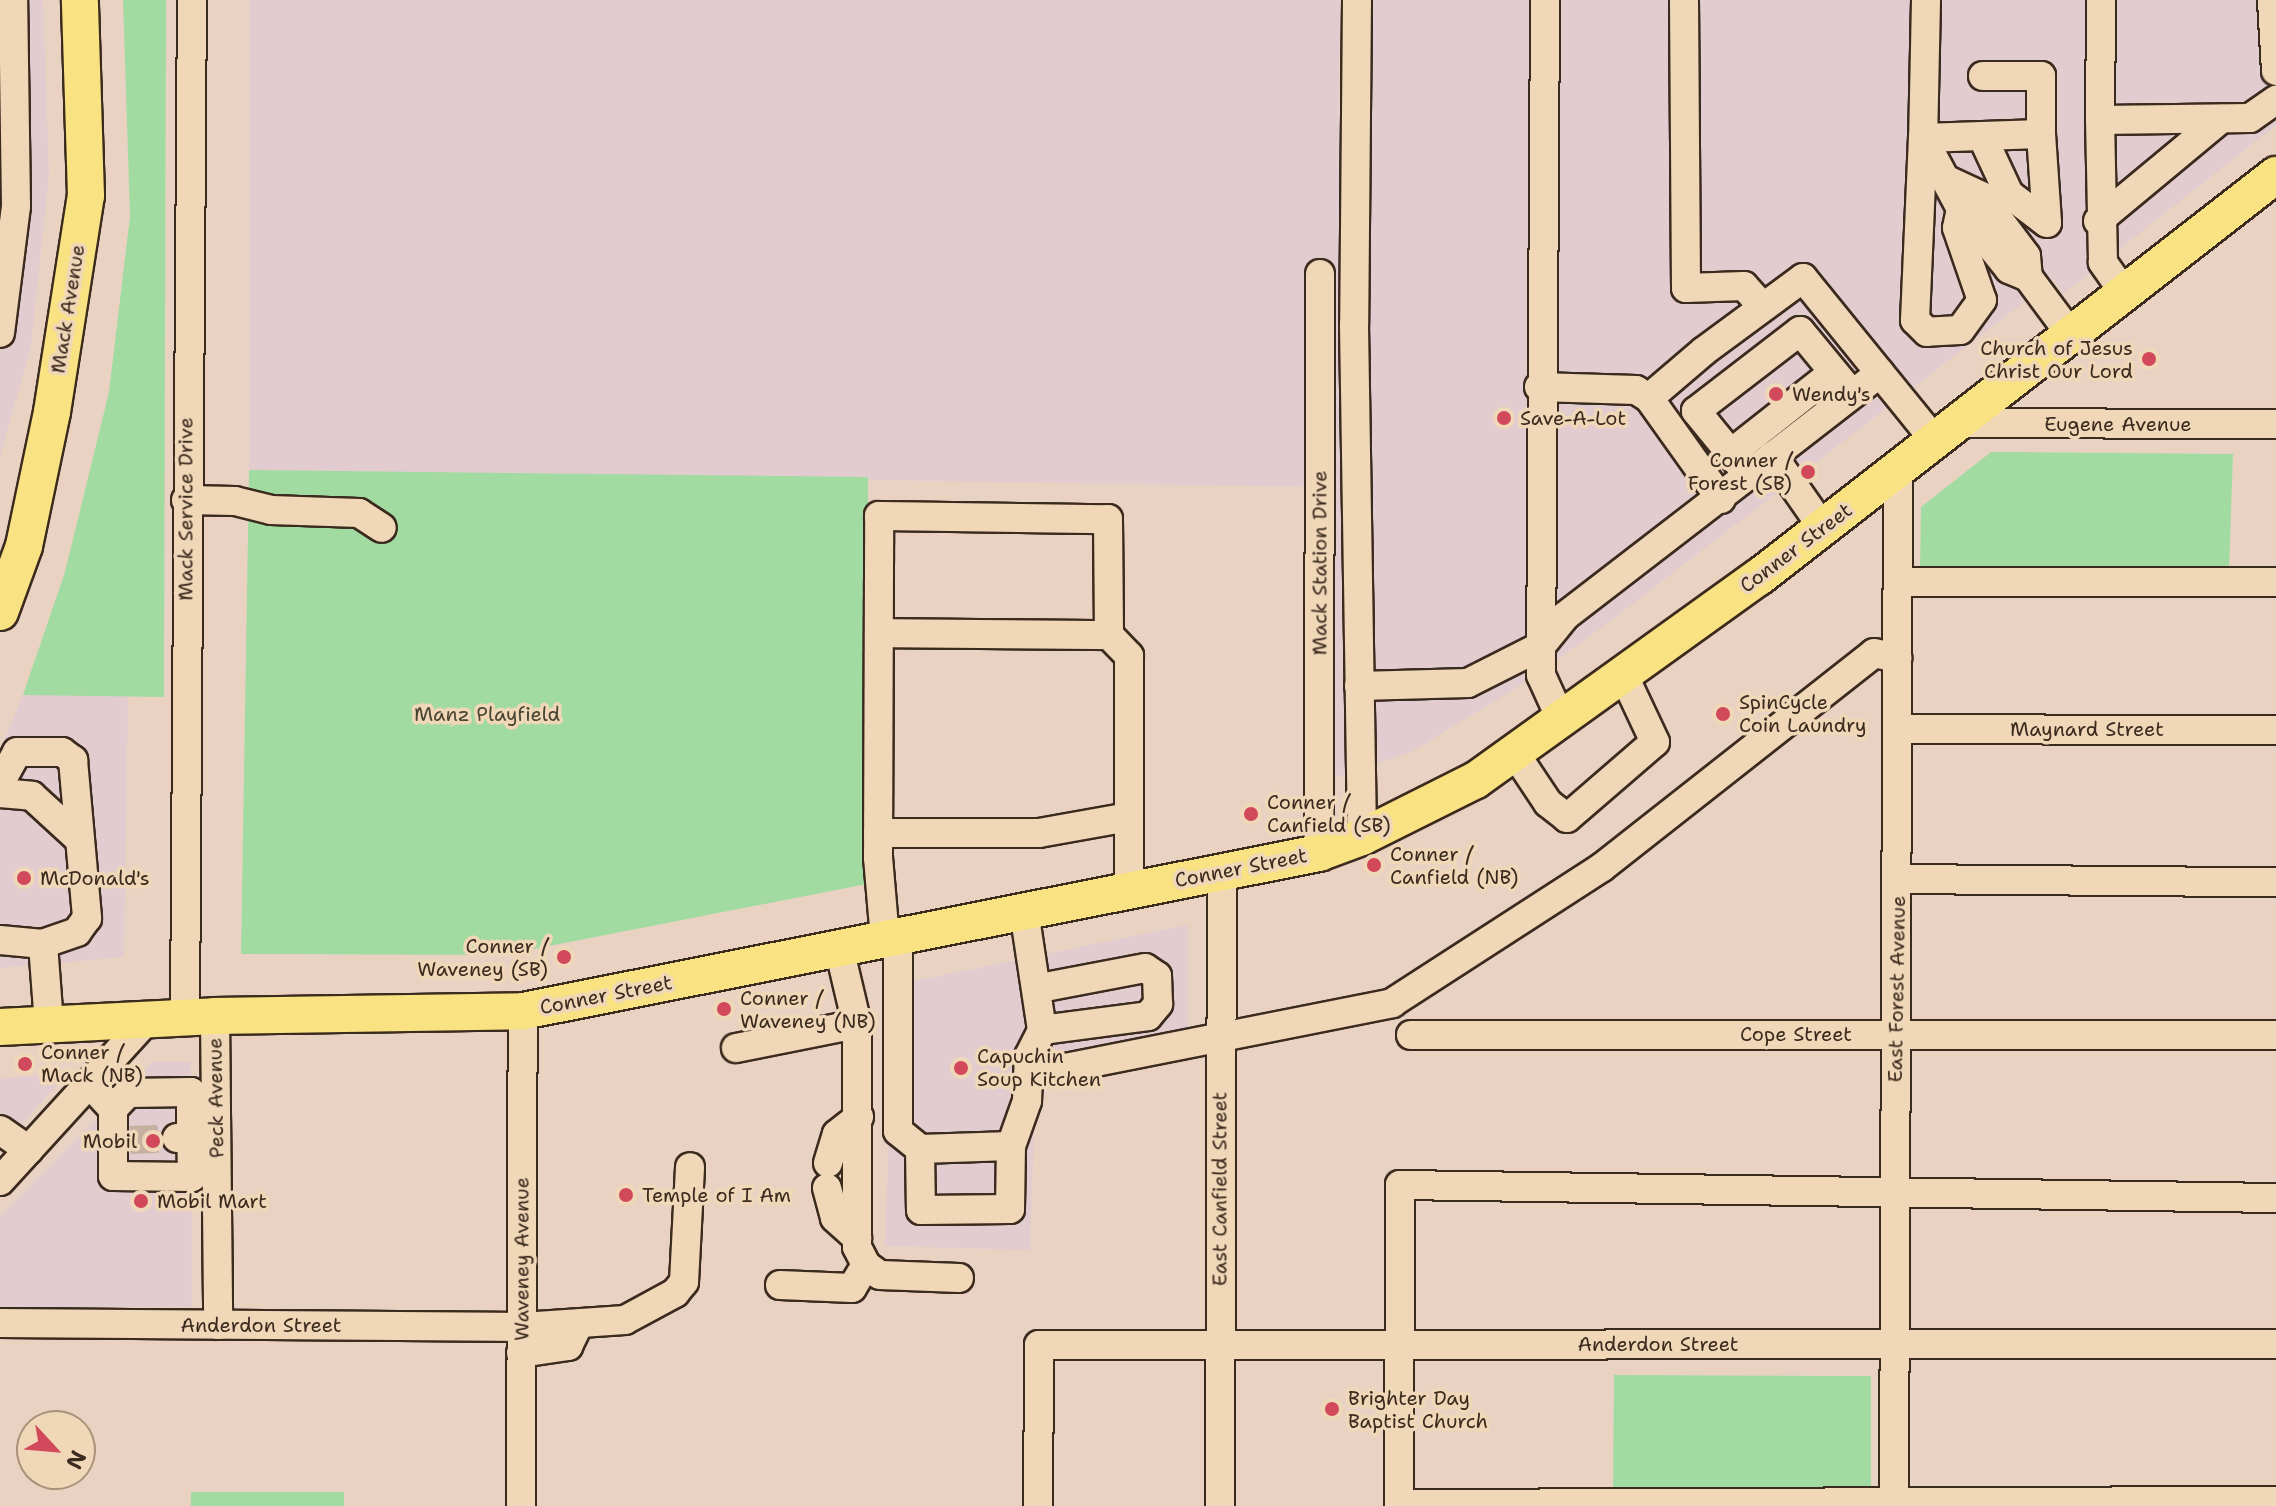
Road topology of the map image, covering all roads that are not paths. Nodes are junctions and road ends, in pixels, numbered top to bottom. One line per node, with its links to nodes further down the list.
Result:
1 (13, 0): 20 (street)
2 (80, 0): 46 (main road, Mack Avenue)
3 (192, 0): 41 (street, Mack Service Drive)
4 (1357, 0): 52 (street)
5 (1545, 0): 31 (street)
6 (1684, 0): 26 (street)
7 (1926, 0): 17 (street)
8 (2101, 0): 14 (street)
9 (2273, 11): 10 (street)
10 (2276, 71)
11 (1983, 76): 15 (street)
12 (2276, 100): 13 (street)
13 (2221, 119): 14 (street); 22 (street)
14 (2100, 120): 22 (street)
15 (2041, 134): 16 (street); 16 (street)
16 (1982, 136): 17 (street)
17 (1923, 138): 19 (street); 21 (street)
18 (2276, 175): 25 (main road, Conner Street)
19 (1947, 180): 21 (street); 24 (street)
20 (8, 206): 27 (street)
21 (1961, 209): 24 (street)
22 (2098, 221): 25 (street)
23 (1320, 274): 63 (street, Mack Station Drive)
24 (2028, 277): 28 (street)
25 (2125, 294): 28 (main road, Conner Street)
26 (1763, 307): 30 (street); 33 (street)
27 (0, 333)
28 (2071, 335): 35 (main road, Conner Street)
29 (1834, 372): 32 (street); 36 (street); 36 (street)
30 (1880, 373): 32 (street); 35 (street)
31 (1539, 387): 33 (street); 49 (street)
32 (1852, 394): 37 (street)
33 (1649, 398): 40 (street)
34 (2276, 424): 35 (street, Eugene Avenue)
35 (1948, 432): 38 (main road, Conner Street)
36 (1730, 454): 39 (street)
37 (1773, 456): 39 (street); 43 (street)
38 (1898, 472): 43 (main road, Conner Street); 44 (street, East Forest Avenue)
39 (1749, 476): 40 (street)
40 (1721, 499): 49 (street)
41 (186, 500): 42 (street); 75 (street, Mack Service Drive)
42 (382, 528)
43 (1823, 528): 51 (main road, Conner Street)
44 (1898, 582): 45 (street); 50 (street, East Forest Avenue)
45 (2276, 582)
46 (0, 612)
47 (879, 633): 48 (street); 48 (street); 60 (street)
48 (1109, 635): 59 (street)
49 (1541, 646): 52 (street); 53 (street)
50 (1897, 658): 54 (street, East Forest Avenue); 82 (street)
51 (1623, 674): 53 (main road, Conner Street); 56 (street)
52 (1359, 686): 61 (street)
53 (1561, 719): 56 (main road, Conner Street)
54 (1897, 729): 55 (street, Maynard Street); 65 (street, East Forest Avenue)
55 (2276, 730)
56 (1514, 752): 61 (main road, Conner Street)
57 (0, 783): 62 (street)
58 (0, 793): 62 (street)
59 (1129, 817): 60 (street); 67 (street)
60 (878, 833): 69 (street)
61 (1362, 837): 63 (main road, Conner Street)
62 (80, 840): 71 (street)
63 (1319, 853): 64 (main road, Conner Street)
64 (1222, 872): 67 (main road, Conner Street); 82 (street, East Canfield Street)
65 (1898, 879): 66 (street); 81 (street, East Forest Avenue)
66 (2276, 882)
67 (1129, 891): 68 (main road, Conner Street)
68 (1024, 911): 69 (main road, Conner Street); 73 (street)
69 (892, 938): 72 (main road, Conner Street); 93 (street)
70 (0, 940): 71 (street)
71 (43, 944): 77 (street)
72 (839, 948): 74 (main road, Conner Street); 78 (street)
73 (1040, 988): 80 (street); 80 (street)
74 (523, 1011): 75 (main road, Conner Street); 104 (street, Waveney Avenue)
75 (200, 1016): 76 (main road, Conner Street); 91 (street, Peck Avenue)
76 (147, 1020): 77 (main road, Conner Street); 87 (street)
77 (49, 1024): 79 (main road, Conner Street)
78 (857, 1024): 85 (street); 89 (street)
79 (0, 1027)
80 (1042, 1030): 92 (street)
81 (1896, 1034): 83 (street, Cope Street); 84 (street, Cope Street); 97 (street, East Forest Avenue)
82 (1221, 1035): 86 (street); 105 (street, East Canfield Street)
83 (1411, 1035)
84 (2276, 1035)
85 (736, 1048)
86 (1045, 1072)
87 (89, 1084): 88 (street); 94 (street)
88 (113, 1109): 91 (street); 91 (street)
89 (859, 1117): 99 (street); 99 (street)
90 (0, 1130): 94 (street)
91 (195, 1138): 103 (street, Peck Avenue)
92 (1011, 1146): 93 (street); 93 (street)
93 (920, 1149)
94 (29, 1150): 96 (street)
95 (690, 1167): 104 (street, Anderdon Street)
96 (0, 1181)
97 (1896, 1194): 98 (street); 106 (street, East Forest Avenue); 108 (street)
98 (2276, 1198)
99 (861, 1252): 100 (street); 101 (street)
100 (959, 1278)
101 (780, 1285)
102 (0, 1323): 103 (street, Anderdon Street)
103 (218, 1325): 104 (street, Anderdon Street)
104 (522, 1340): 112 (street, Waveney Avenue)
105 (1219, 1344): 108 (street, Anderdon Street); 113 (street, Anderdon Street); 114 (street, East Canfield Street)
106 (1895, 1344): 107 (street, Anderdon Street); 108 (street, Anderdon Street); 111 (street, East Forest Avenue)
107 (2276, 1344)
108 (1400, 1345): 110 (street)
109 (2276, 1501): 111 (street)
110 (1399, 1505): 111 (street)
111 (1894, 1505)
112 (521, 1506)
113 (1038, 1506)
114 (1220, 1506)

